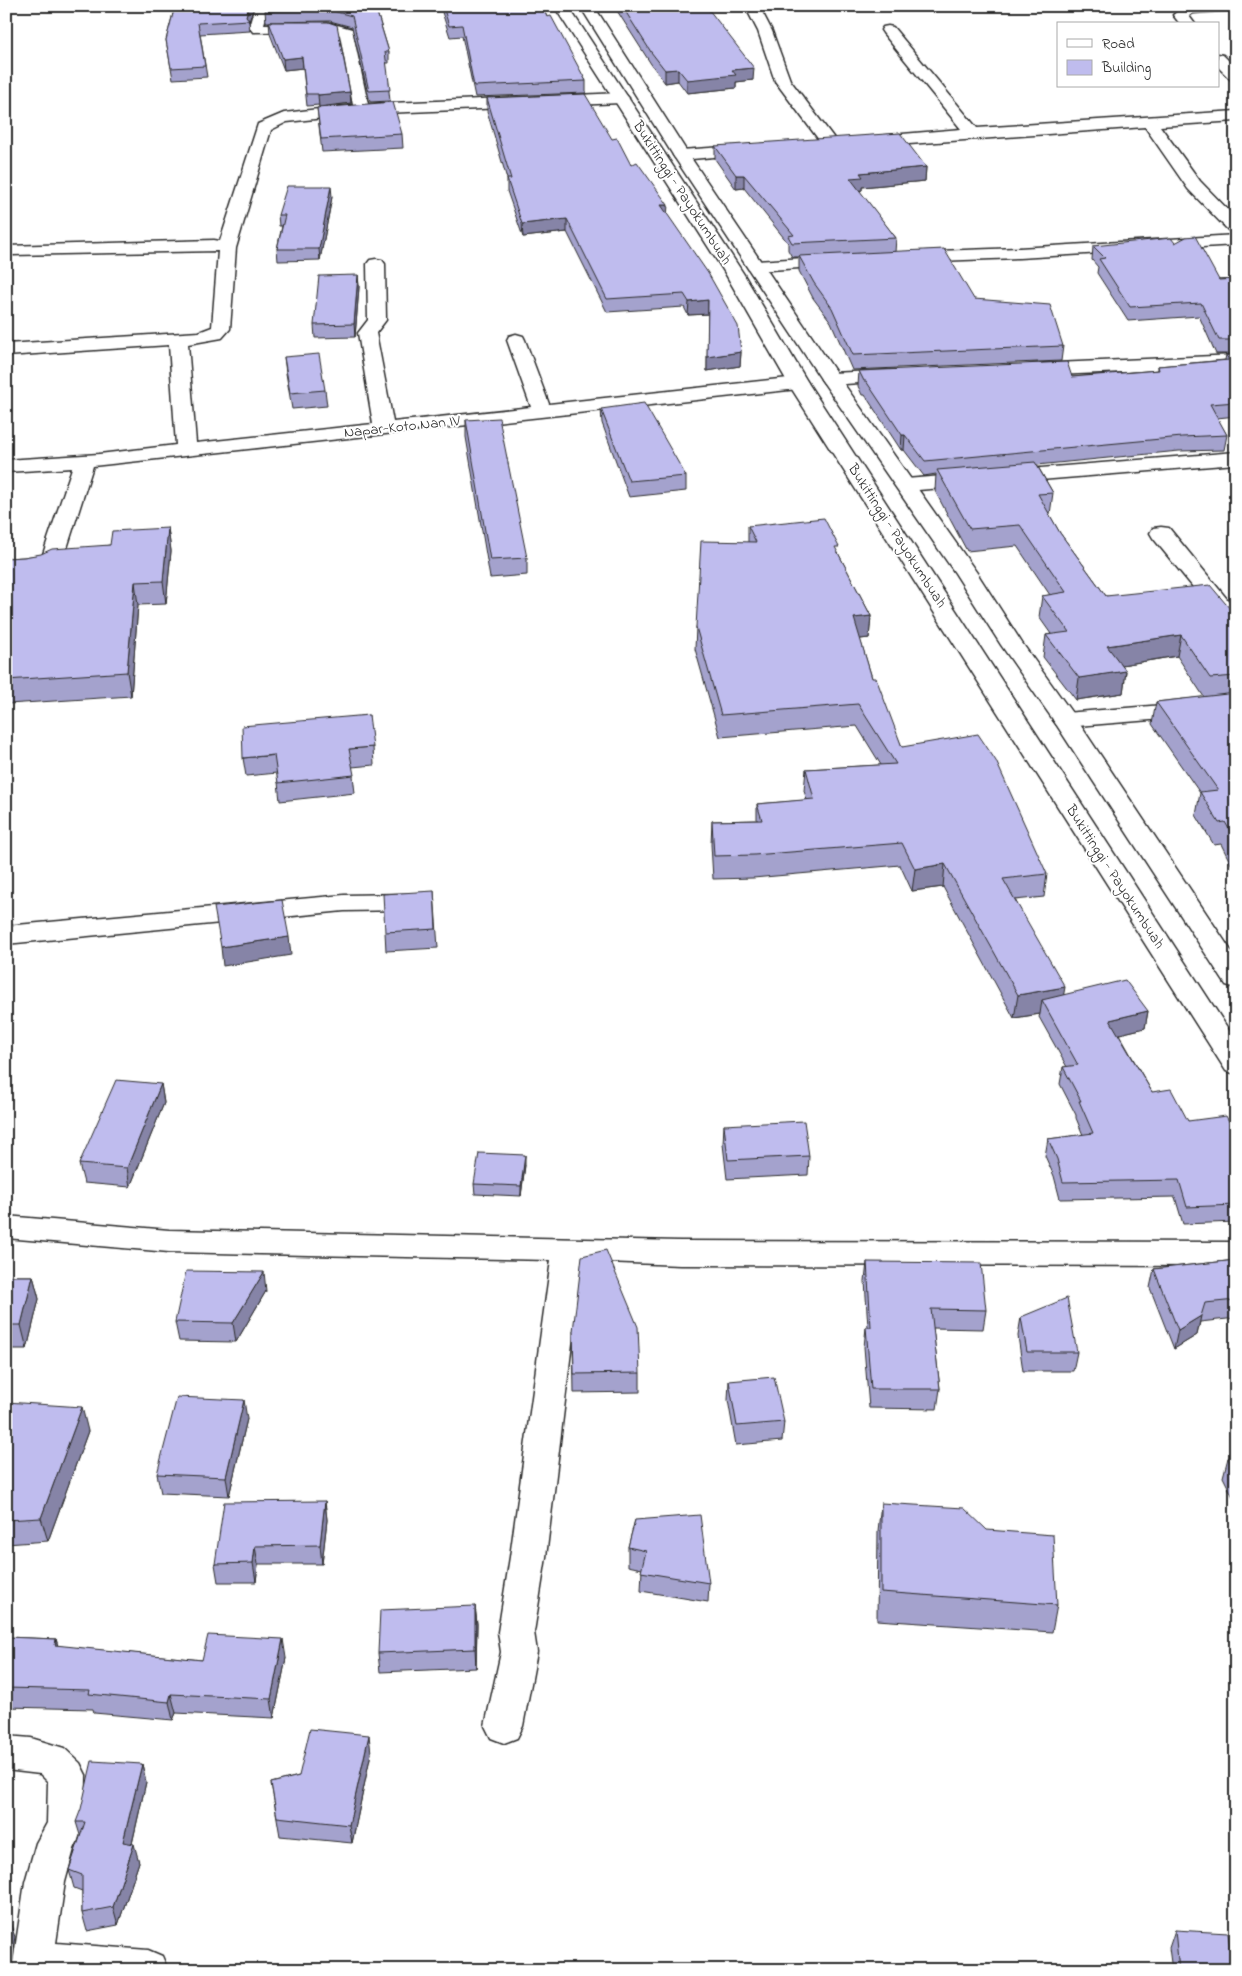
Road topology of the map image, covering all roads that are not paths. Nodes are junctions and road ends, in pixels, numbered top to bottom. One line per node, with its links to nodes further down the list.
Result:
1 (262, 6): 11 (main road)
2 (561, 6): 10 (main road, Bukittinggi - Payokumbuah)
3 (587, 6): 18 (main road, Bukittinggi - Payokumbuah)
4 (752, 6): 15 (main road)
5 (1236, 6): 6 (main road)
6 (1186, 22)
7 (888, 30): 14 (main road)
8 (1220, 60): 9 (main road)
9 (1236, 77)
10 (621, 98): 11 (main road); 34 (main road, Bukittinggi - Payokumbuah)
11 (360, 109): 21 (main road)
12 (1236, 116): 13 (main road)
13 (1149, 121): 14 (main road); 19 (main road)
14 (973, 133): 15 (main road)
15 (831, 144): 16 (main road)
16 (812, 146)
17 (766, 149): 18 (main road)
18 (681, 155): 26 (main road, Bukittinggi - Payokumbuah)
19 (1236, 228)
20 (1236, 240): 23 (main road)
21 (227, 248): 22 (main road); 27 (main road)
22 (11, 250)
23 (896, 258)
24 (849, 260): 26 (main road)
25 (376, 264): 36 (main road)
26 (756, 266): 33 (main road, Bukittinggi - Payokumbuah)
27 (178, 340): 29 (main road); 37 (main road)
28 (516, 340): 35 (main road)
29 (6, 350)
30 (1236, 361): 31 (main road)
31 (1019, 370)
32 (910, 375): 33 (main road)
33 (832, 379): 41 (main road, Bukittinggi - Payokumbuah)
34 (798, 383): 35 (main road, Napar-Koto Nan IV); 45 (main road, Bukittinggi - Payokumbuah)
35 (542, 412): 36 (main road, Napar-Koto Nan IV)
36 (384, 430): 37 (main road, Napar-Koto Nan IV)
37 (186, 450): 39 (main road, Napar-Koto Nan IV)
38 (1236, 458): 41 (main road)
39 (85, 461): 40 (main road, Napar-Koto Nan IV); 43 (main road)
40 (6, 466)
41 (906, 485): 44 (main road, Bukittinggi - Payokumbuah)
42 (1161, 533): 46 (main road)
43 (6, 573)
44 (966, 573): 45 (main road); 47 (main road, Bukittinggi - Payokumbuah)
45 (924, 579): 48 (main road, Bukittinggi - Payokumbuah)
46 (1236, 625)
47 (1012, 645): 48 (main road); 50 (main road, Bukittinggi - Payokumbuah)
48 (969, 650): 54 (main road, Bukittinggi - Payokumbuah)
49 (1236, 706): 50 (main road)
50 (1065, 720): 53 (main road, Bukittinggi - Payokumbuah)
51 (408, 902): 52 (main road)
52 (6, 936)
53 (1236, 979)
54 (1236, 1064)
55 (6, 1227): 56 (main road)
56 (568, 1249): 57 (main road); 58 (main road)
57 (1236, 1254)
58 (504, 1726)
59 (6, 1753): 60 (main road)
60 (33, 1965): 61 (main road)
61 (148, 1970)

